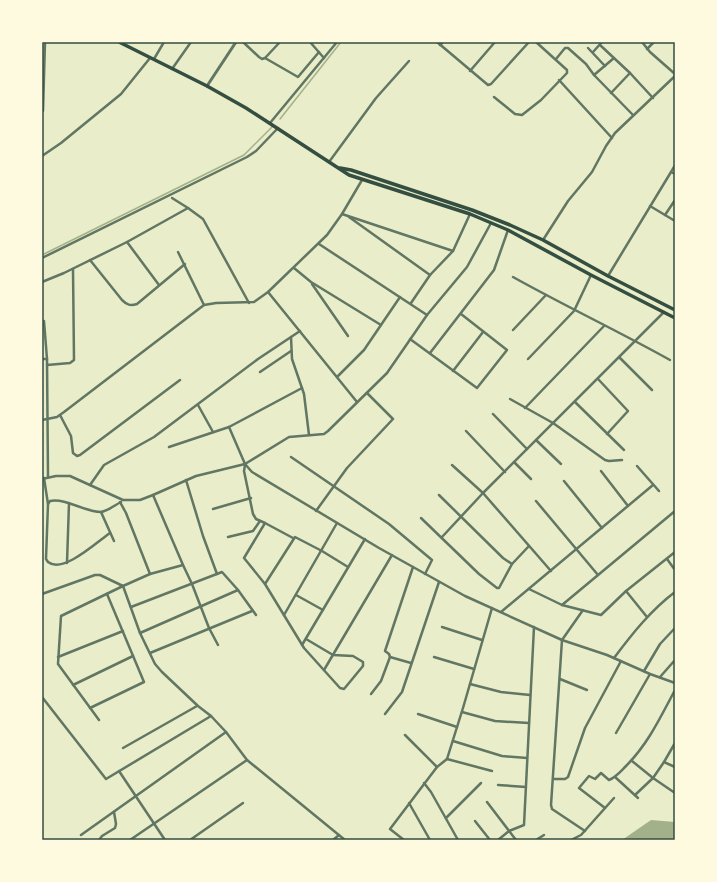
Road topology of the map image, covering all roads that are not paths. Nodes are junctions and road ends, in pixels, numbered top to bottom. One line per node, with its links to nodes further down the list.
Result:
1 (45, 42): 41 (street)
2 (119, 42): 23 (main road)
3 (164, 42): 27 (street)
4 (191, 42): 31 (street)
5 (236, 42): 37 (street)
6 (243, 42): 24 (street)
7 (280, 42): 24 (street)
8 (310, 42): 21 (street)
9 (337, 42): 25 (street)
10 (437, 42): 18 (street)
11 (443, 42): 18 (street)
12 (495, 42): 32 (street)
13 (529, 42): 32 (street)
14 (536, 42): 28 (street)
15 (642, 42): 20 (street)
16 (654, 42): 20 (street)
17 (601, 43): 22 (street); 26 (street)
18 (440, 45): 32 (street)
19 (588, 48): 22 (street)
20 (647, 49): 35 (street)
21 (319, 52): 24 (street); 25 (street)
22 (593, 52): 30 (street)
23 (150, 58): 27 (main road); 46 (street)
24 (265, 58)
25 (324, 58): 43 (street)
26 (614, 58): 30 (street); 33 (street)
27 (154, 60): 31 (main road)
28 (556, 60): 34 (street); 36 (street)
29 (410, 61): 47 (street)
30 (605, 66): 34 (street)
31 (172, 69): 37 (main road)
32 (470, 71)
33 (630, 73): 38 (street); 40 (street)
34 (594, 75): 38 (street)
35 (675, 75): 40 (street)
36 (559, 80): 39 (street); 45 (street)
37 (207, 86): 43 (main road)
38 (611, 93): 42 (street)
39 (494, 97)
40 (653, 98): 42 (street)
41 (43, 111)
42 (633, 115): 45 (street)
43 (270, 123): 44 (main road)
44 (278, 128): 47 (main road); 69 (street)
45 (612, 138): 64 (street)
46 (42, 156)
47 (329, 162): 49 (main road)
48 (675, 166): 50 (street)
49 (337, 167): 52 (main road); 64 (main road)
50 (671, 172): 51 (street); 55 (street)
51 (675, 174)
52 (362, 180): 57 (street); 58 (main road)
53 (172, 198): 56 (street)
54 (675, 200): 60 (street)
55 (650, 206): 60 (street); 76 (street)
56 (188, 208): 65 (street); 84 (street)
57 (342, 214): 59 (street); 66 (street)
58 (470, 214): 62 (main road); 67 (street)
59 (346, 215): 67 (street); 74 (street)
60 (665, 215): 61 (street)
61 (675, 221)
62 (492, 223): 63 (main road); 91 (street)
63 (508, 230): 75 (main road); 90 (street)
64 (543, 240): 76 (main road)
65 (127, 242): 70 (street); 80 (street)
66 (319, 244): 72 (street); 83 (street)
67 (453, 251): 74 (street)
68 (178, 252): 71 (street)
69 (42, 258)
70 (90, 260): 73 (street); 80 (street)
71 (184, 264): 80 (street); 86 (street)
72 (294, 268): 79 (street); 81 (street)
73 (72, 269): 78 (street); 110 (street)
74 (430, 275): 85 (street)
75 (591, 275): 88 (street); 89 (main road)
76 (608, 276): 87 (main road)
77 (513, 278): 82 (street)
78 (42, 282)
79 (311, 282): 94 (street); 99 (street)
80 (159, 284)
81 (268, 292): 84 (street); 97 (street)
82 (546, 295): 88 (street); 96 (street)
83 (400, 296): 85 (street); 94 (street)
84 (249, 303): 86 (street)
85 (410, 303): 91 (street)
86 (204, 305): 125 (street)
87 (675, 310)
88 (574, 311): 95 (street); 108 (street)
89 (664, 312): 92 (main road); 102 (street)
90 (461, 314): 98 (street); 104 (street)
91 (427, 315): 101 (street)
92 (675, 318)
93 (44, 321): 107 (street)
94 (380, 325): 113 (street)
95 (604, 326): 102 (street); 123 (street)
96 (513, 330)
97 (300, 331): 100 (street); 113 (street)
98 (483, 332): 111 (street); 111 (street)
99 (348, 336)
100 (291, 337): 103 (street); 122 (street)
101 (410, 339): 104 (street); 118 (street)
102 (635, 341): 105 (street); 109 (street)
103 (292, 351): 112 (street); 116 (street)
104 (430, 353): 111 (street)
105 (619, 357): 114 (street); 117 (street)
106 (42, 359): 107 (street)
107 (47, 359): 110 (street)
108 (528, 359)
109 (670, 360)
110 (47, 365): 126 (street)
111 (453, 371)
112 (260, 372)
113 (337, 377): 120 (street)
114 (598, 379): 121 (street); 132 (street)
115 (180, 380): 125 (street)
116 (302, 388): 129 (street); 133 (street)
117 (652, 390)
118 (367, 393): 120 (street); 154 (street)
119 (510, 399): 123 (street)
120 (358, 402): 133 (street)
121 (575, 402): 128 (street); 132 (street)
122 (198, 405): 131 (street); 152 (street)
123 (526, 408): 128 (street)
124 (493, 414): 136 (street)
125 (60, 415): 126 (street)
126 (48, 419): 127 (street); 147 (street)
127 (42, 420)
128 (553, 423): 134 (street); 139 (street)
129 (229, 427): 131 (street); 141 (street)
130 (466, 431): 146 (street)
131 (213, 432): 135 (street)
132 (607, 434): 137 (street)
133 (309, 435): 141 (street)
134 (536, 440): 136 (street); 142 (street)
135 (169, 447)
136 (527, 449): 140 (street)
137 (624, 450)
138 (291, 458): 154 (street)
139 (622, 460)
140 (514, 462): 146 (street); 149 (street)
141 (245, 464): 150 (street); 159 (street); 166 (street)
142 (561, 464)
143 (452, 465): 156 (street)
144 (637, 466): 153 (street)
145 (601, 471): 164 (street)
146 (505, 472): 156 (street)
147 (48, 477): 148 (street); 152 (street)
148 (43, 478): 163 (street)
149 (531, 479)
150 (186, 480): 157 (street); 195 (street)
151 (564, 481): 174 (street)
152 (90, 484): 160 (street)
153 (653, 485): 155 (street); 164 (street)
154 (333, 486): 166 (street); 196 (street)
155 (659, 491)
156 (483, 494): 169 (street); 181 (street)
157 (153, 495): 160 (street); 189 (street)
158 (439, 495): 169 (street)
159 (251, 498): 165 (street); 171 (street)
160 (122, 501): 168 (street); 194 (street)
161 (536, 501): 182 (street)
162 (69, 503): 163 (street); 168 (street); 187 (street)
163 (48, 504): 187 (street)
164 (628, 506): 174 (street)
165 (213, 510)
166 (316, 511): 173 (street)
167 (675, 511): 197 (street)
168 (101, 512): 175 (street)
169 (461, 516): 177 (street); 188 (street)
170 (421, 518): 177 (street)
171 (260, 521): 172 (street); 176 (street)
172 (265, 523): 178 (street); 200 (street)
173 (337, 523): 179 (street); 183 (street)
174 (602, 528): 182 (street)
175 (110, 533): 180 (street); 187 (street)
176 (228, 537)
177 (442, 537): 188 (street)
178 (293, 538): 183 (street); 200 (street)
179 (364, 539): 185 (street); 190 (street)
180 (114, 541)
181 (530, 546): 188 (street); 193 (street)
182 (576, 550): 193 (street); 197 (street)
183 (322, 551): 190 (street); 208 (street)
184 (675, 552): 186 (street)
185 (392, 555): 191 (street); 232 (street)
186 (666, 559): 192 (street); 204 (street)
187 (68, 563)
188 (512, 564)
189 (183, 565): 194 (street); 199 (street)
190 (348, 567): 213 (street)
191 (413, 567): 196 (street); 234 (street)
192 (675, 570)
193 (551, 571): 202 (street)
194 (150, 574): 201 (street)
195 (218, 574): 199 (street); 203 (street)
196 (425, 574): 198 (street)
197 (598, 575): 209 (street)
198 (439, 582): 212 (street); 240 (street)
199 (192, 584): 210 (street); 211 (street)
200 (265, 584): 218 (street)
201 (123, 586): 206 (street); 207 (street); 210 (street)
202 (529, 589): 209 (street); 216 (street)
203 (238, 590): 211 (street); 215 (street)
204 (626, 591): 214 (street); 219 (street)
205 (675, 592): 219 (street)
206 (42, 594)
207 (108, 594): 224 (street); 235 (street)
208 (296, 595): 213 (street); 218 (street)
209 (562, 605): 214 (street)
210 (131, 607): 225 (street)
211 (201, 607): 222 (street); 225 (street)
212 (492, 608): 216 (street); 227 (street)
213 (323, 610): 226 (street)
214 (583, 610): 228 (street)
215 (252, 611): 217 (street); 222 (street)
216 (501, 612): 221 (street)
217 (256, 615)
218 (284, 615): 230 (street)
219 (647, 617): 237 (street)
220 (442, 627): 227 (street)
221 (534, 627): 228 (street); 253 (street)
222 (209, 628): 229 (street); 231 (street)
223 (675, 628): 243 (street)
224 (123, 632): 233 (street); 235 (street)
225 (140, 633): 231 (street)
226 (306, 639): 230 (street); 232 (street)
227 (482, 640): 241 (street)
228 (562, 640): 237 (street); 246 (street)
229 (218, 645)
230 (302, 645): 242 (street)
231 (150, 653): 255 (street)
232 (333, 655): 242 (street); 242 (street)
233 (133, 656): 249 (street); 256 (street)
234 (390, 656): 240 (street); 252 (street)
235 (58, 657): 249 (street)
236 (434, 657): 241 (street)
237 (614, 658): 239 (street)
238 (675, 660): 245 (street)
239 (621, 661): 243 (street); 281 (street)
240 (411, 664): 258 (street)
241 (474, 669): 248 (street)
242 (324, 670)
243 (644, 671): 244 (street)
244 (650, 674): 245 (street); 265 (street)
245 (660, 677): 247 (street)
246 (560, 679): 250 (street); 281 (street)
247 (675, 683)
248 (470, 684): 253 (street); 257 (street)
249 (73, 685): 256 (street)
250 (587, 690)
251 (675, 690): 273 (street)
252 (371, 694)
253 (530, 695): 262 (street)
254 (42, 697): 277 (street)
255 (198, 706): 260 (street); 269 (street)
256 (90, 708): 261 (street)
257 (462, 712): 262 (street); 263 (street)
258 (385, 714)
259 (418, 714): 263 (street)
260 (211, 716): 264 (street); 277 (street)
261 (99, 720)
262 (529, 723): 270 (street)
263 (457, 727): 267 (street)
264 (226, 732): 272 (street); 288 (street)
265 (616, 733)
266 (405, 735): 275 (street)
267 (453, 741): 270 (street); 271 (street)
268 (675, 743): 274 (street)
269 (123, 748)
270 (527, 758): 285 (street)
271 (447, 759): 275 (street); 278 (street)
272 (247, 760): 298 (street); 302 (street)
273 (632, 761): 279 (street); 280 (street)
274 (664, 762): 276 (street); 280 (street)
275 (437, 767): 283 (street)
276 (675, 767)
277 (119, 771): 288 (street)
278 (492, 771)
279 (615, 777): 287 (street); 294 (street)
280 (653, 778): 286 (street); 287 (street)
281 (554, 779): 300 (street)
282 (481, 783): 296 (street)
283 (424, 784): 293 (street); 296 (street)
284 (498, 785): 285 (street)
285 (526, 787): 299 (street)
286 (675, 793)
287 (635, 795): 290 (street)
288 (136, 796): 295 (street); 298 (street)
289 (614, 798): 294 (street)
290 (638, 798)
291 (487, 802): 299 (street)
292 (243, 803): 307 (street)
293 (409, 803): 310 (street); 311 (street)
294 (605, 808): 300 (street)
295 (114, 812): 301 (street); 304 (street)
296 (446, 818): 312 (street)
297 (475, 821): 313 (street)
298 (154, 823): 305 (street); 306 (street)
299 (510, 831): 314 (street); 315 (street)
300 (585, 831): 317 (street)
301 (81, 835)
302 (339, 835): 308 (street); 309 (street)
303 (544, 835): 316 (street)
304 (99, 840)
305 (130, 840)
306 (165, 840)
307 (190, 840)
308 (333, 840)
309 (346, 840)
310 (404, 840)
311 (430, 840)
312 (458, 840)
313 (490, 840)
314 (498, 840)
315 (516, 840)
316 (536, 840)
317 (571, 840)

